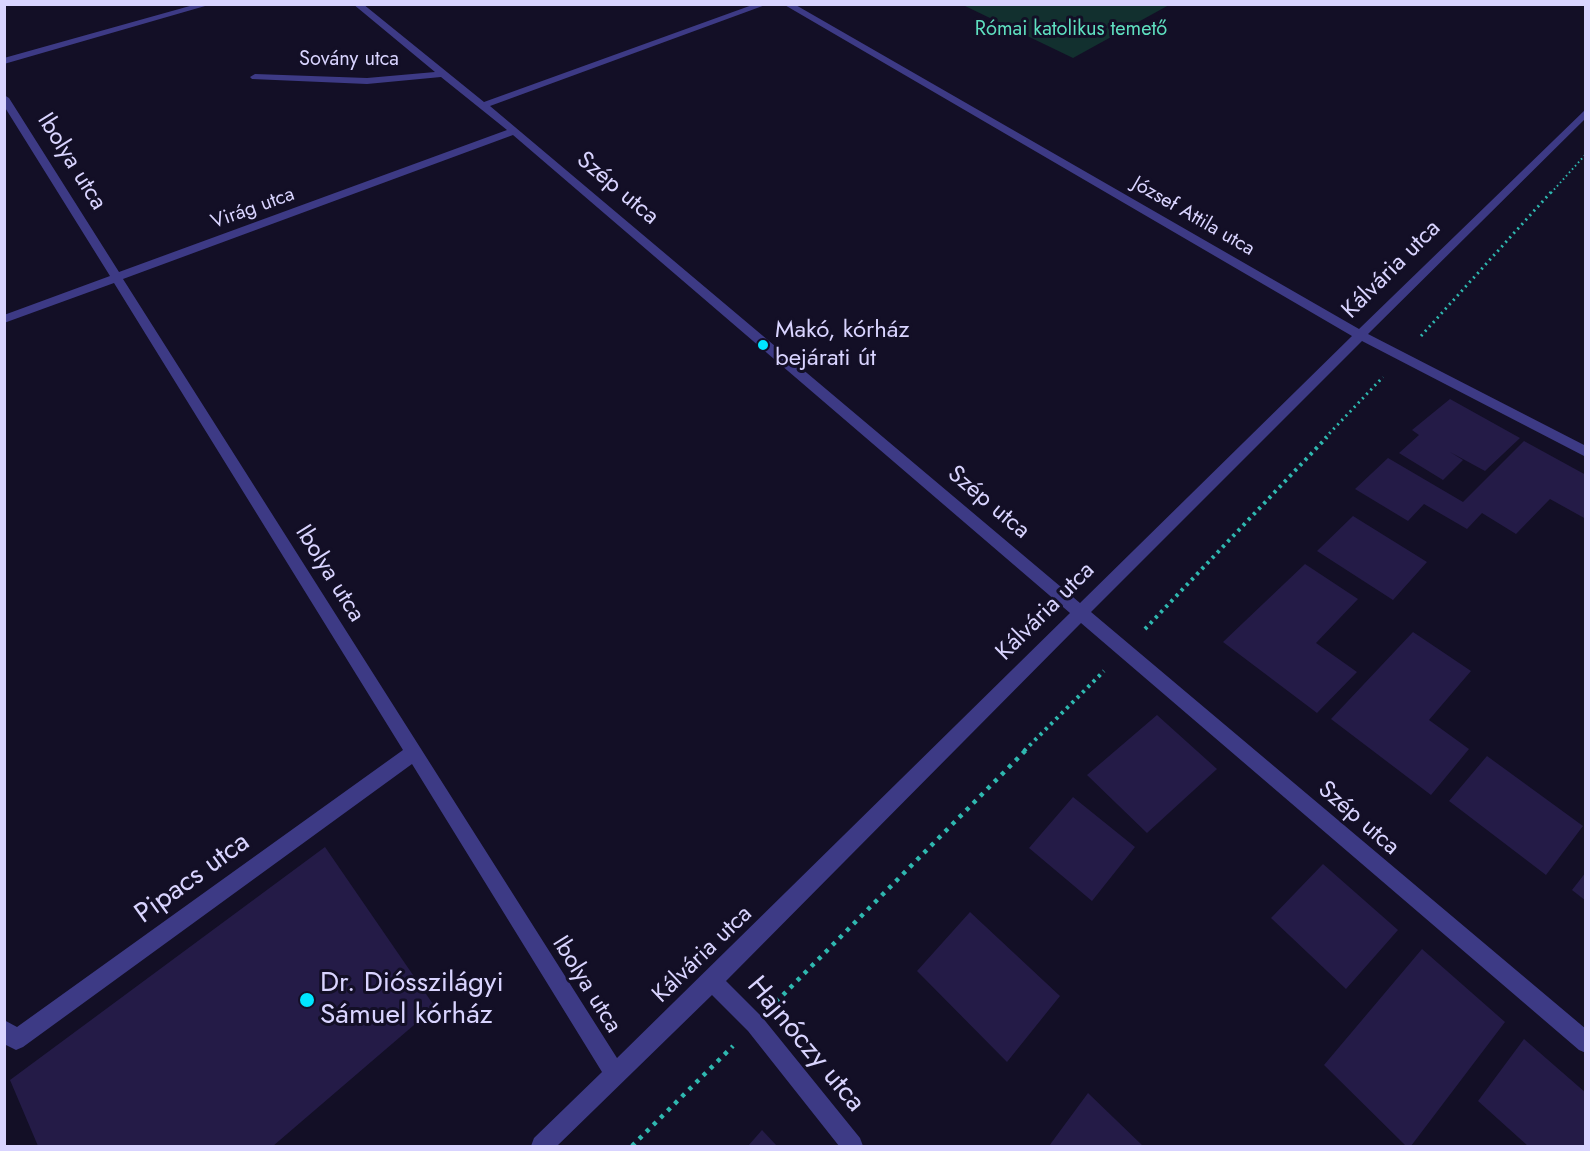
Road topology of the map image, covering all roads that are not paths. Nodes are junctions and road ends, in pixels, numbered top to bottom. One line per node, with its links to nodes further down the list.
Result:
1 (208, 4): 5 (street)
2 (357, 4): 6 (street, Szép utca)
3 (764, 4): 9 (street)
4 (787, 4): 14 (street, József Attila utca)
5 (4, 61)
6 (442, 74): 7 (street, Sovány utca); 9 (street, Szép utca)
7 (255, 77)
8 (4, 98): 12 (street, Ibolya utca)
9 (482, 106): 11 (street, Szép utca)
10 (1586, 112): 14 (street, Kálvária utca)
11 (514, 131): 12 (street, Virág utca); 16 (street, Szép utca)
12 (117, 278): 13 (street, Virág utca); 17 (street, Ibolya utca)
13 (4, 319)
14 (1360, 335): 15 (street, József Attila utca); 16 (street, Kálvária utca)
15 (1586, 452)
16 (1080, 611): 18 (street, Kálvária utca); 20 (street, Szép utca)
17 (414, 752): 19 (street, Pipacs utca); 21 (street, Ibolya utca)
18 (712, 981): 21 (street, Kálvária utca); 23 (street, Hajnóczy utca)
19 (4, 1030)
20 (1586, 1043)
21 (615, 1073): 22 (street, Kálvária utca)
22 (542, 1146)
23 (852, 1146)

